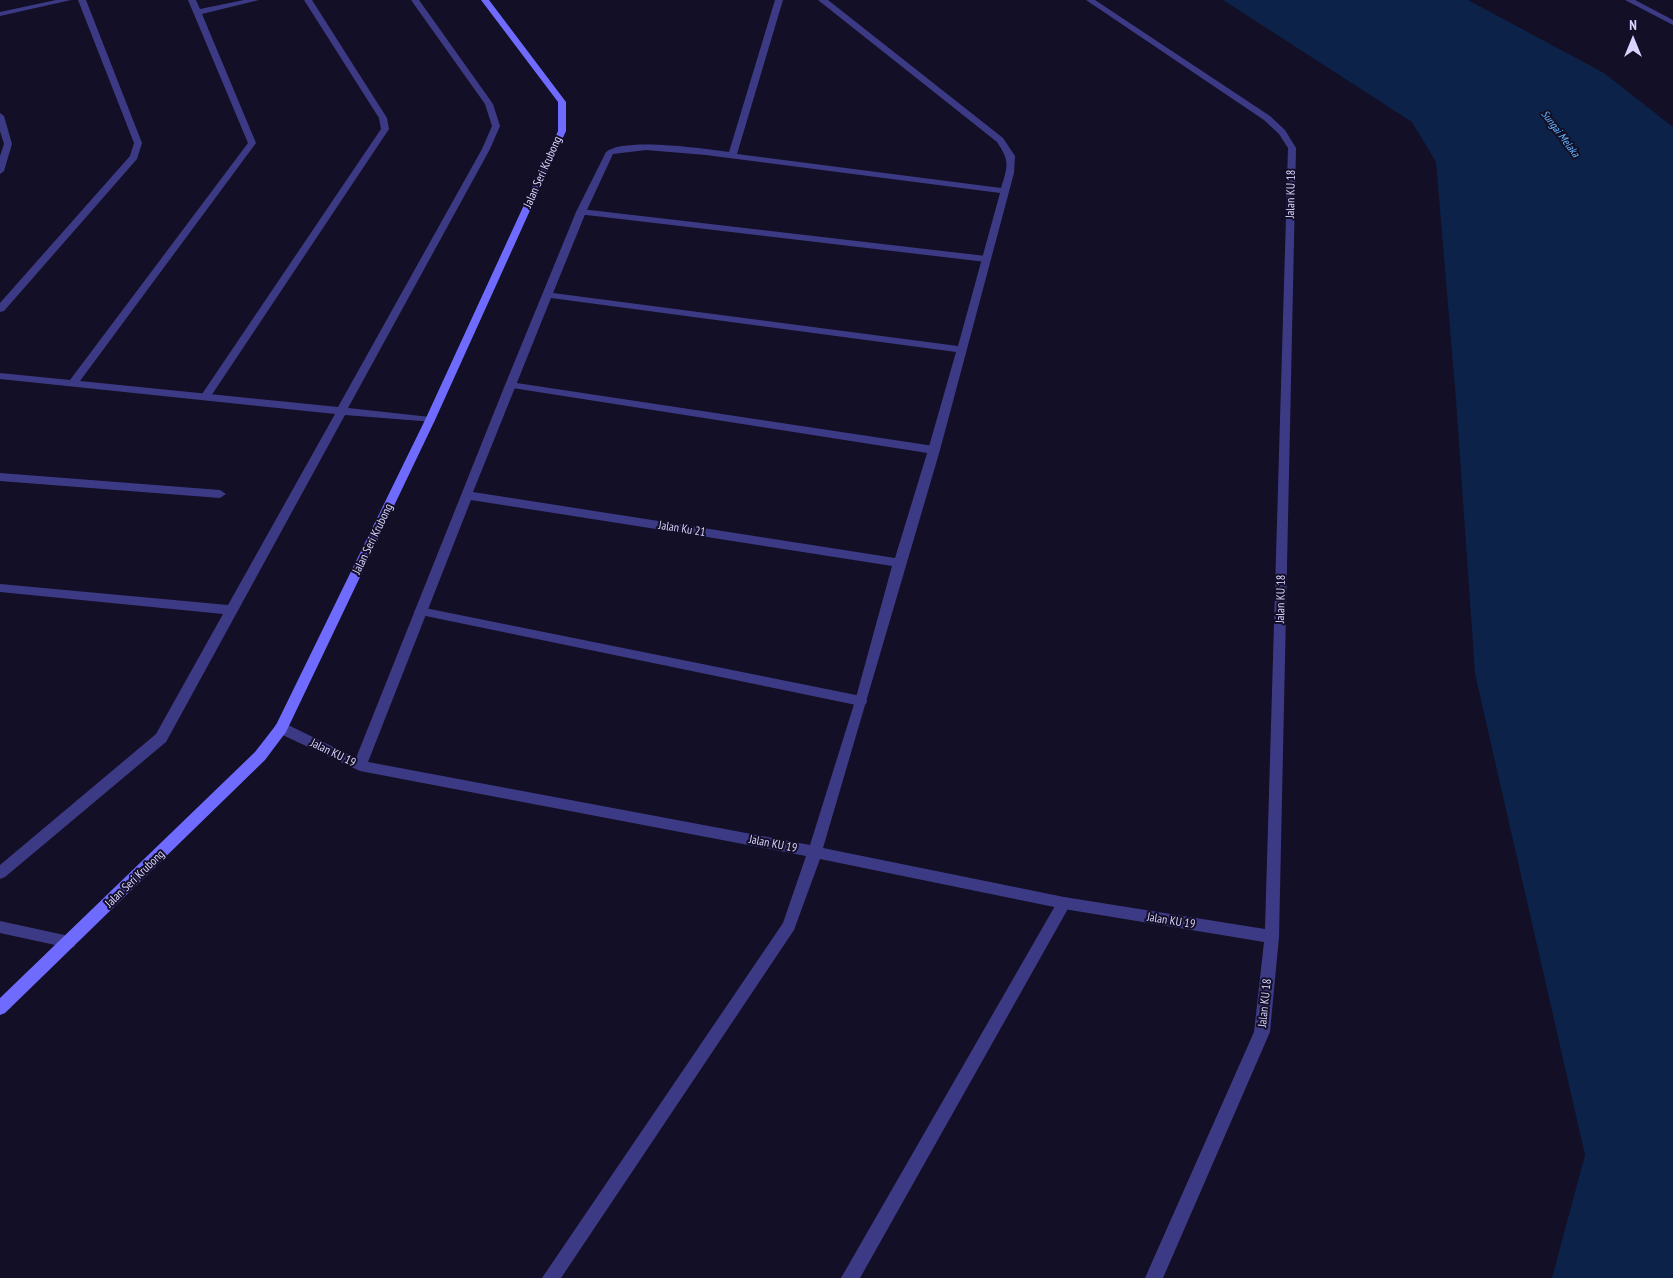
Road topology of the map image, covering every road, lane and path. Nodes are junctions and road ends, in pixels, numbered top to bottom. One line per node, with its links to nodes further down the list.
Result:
1 (67, 0): 13 (street)
2 (82, 0): 23 (street)
3 (192, 0): 12 (street)
4 (255, 0): 12 (street)
5 (308, 0): 28 (street)
6 (415, 0): 29 (street)
7 (485, 0): 30 (street, Jalan Seri Krubong)
8 (779, 0): 17 (street)
9 (822, 0): 19 (street)
10 (1090, 0): 46 (street, Jalan KU 18)
11 (1629, 0): 14 (street)
12 (198, 12): 26 (street)
13 (0, 14)
14 (1673, 23)
15 (0, 116): 16 (street)
16 (4, 143): 18 (street)
17 (732, 156): 19 (street); 20 (street)
18 (0, 171)
19 (1005, 191): 21 (street)
20 (582, 212): 21 (street); 22 (street)
21 (986, 259): 24 (street)
22 (548, 295): 24 (street); 27 (street)
23 (0, 308)
24 (960, 349): 31 (street)
25 (0, 376): 26 (street)
26 (74, 382): 28 (street)
27 (510, 385): 31 (street); 34 (street)
28 (205, 396): 29 (street)
29 (342, 410): 30 (street); 37 (street)
30 (430, 420): 40 (street, Jalan Seri Krubong)
31 (934, 450): 35 (street)
32 (0, 476): 33 (street)
33 (220, 494)
34 (466, 495): 35 (street, Jalan Ku 21); 38 (street)
35 (899, 563): 39 (street)
36 (0, 588): 37 (street)
37 (230, 610): 43 (street)
38 (420, 611): 39 (street); 41 (street)
39 (861, 701): 42 (street)
40 (281, 728): 41 (street, Jalan KU 19); 47 (street, Jalan Seri Krubong)
41 (360, 766): 42 (street, Jalan KU 19)
42 (815, 852): 44 (street, Jalan KU 19); 49 (street)
43 (0, 873)
44 (1064, 903): 46 (street, Jalan KU 19); 50 (street)
45 (0, 928): 47 (street)
46 (1272, 937): 51 (street, Jalan KU 18)
47 (70, 942): 48 (street, Jalan Seri Krubong)
48 (0, 1008)
49 (551, 1278)
50 (850, 1278)
51 (1154, 1278)

